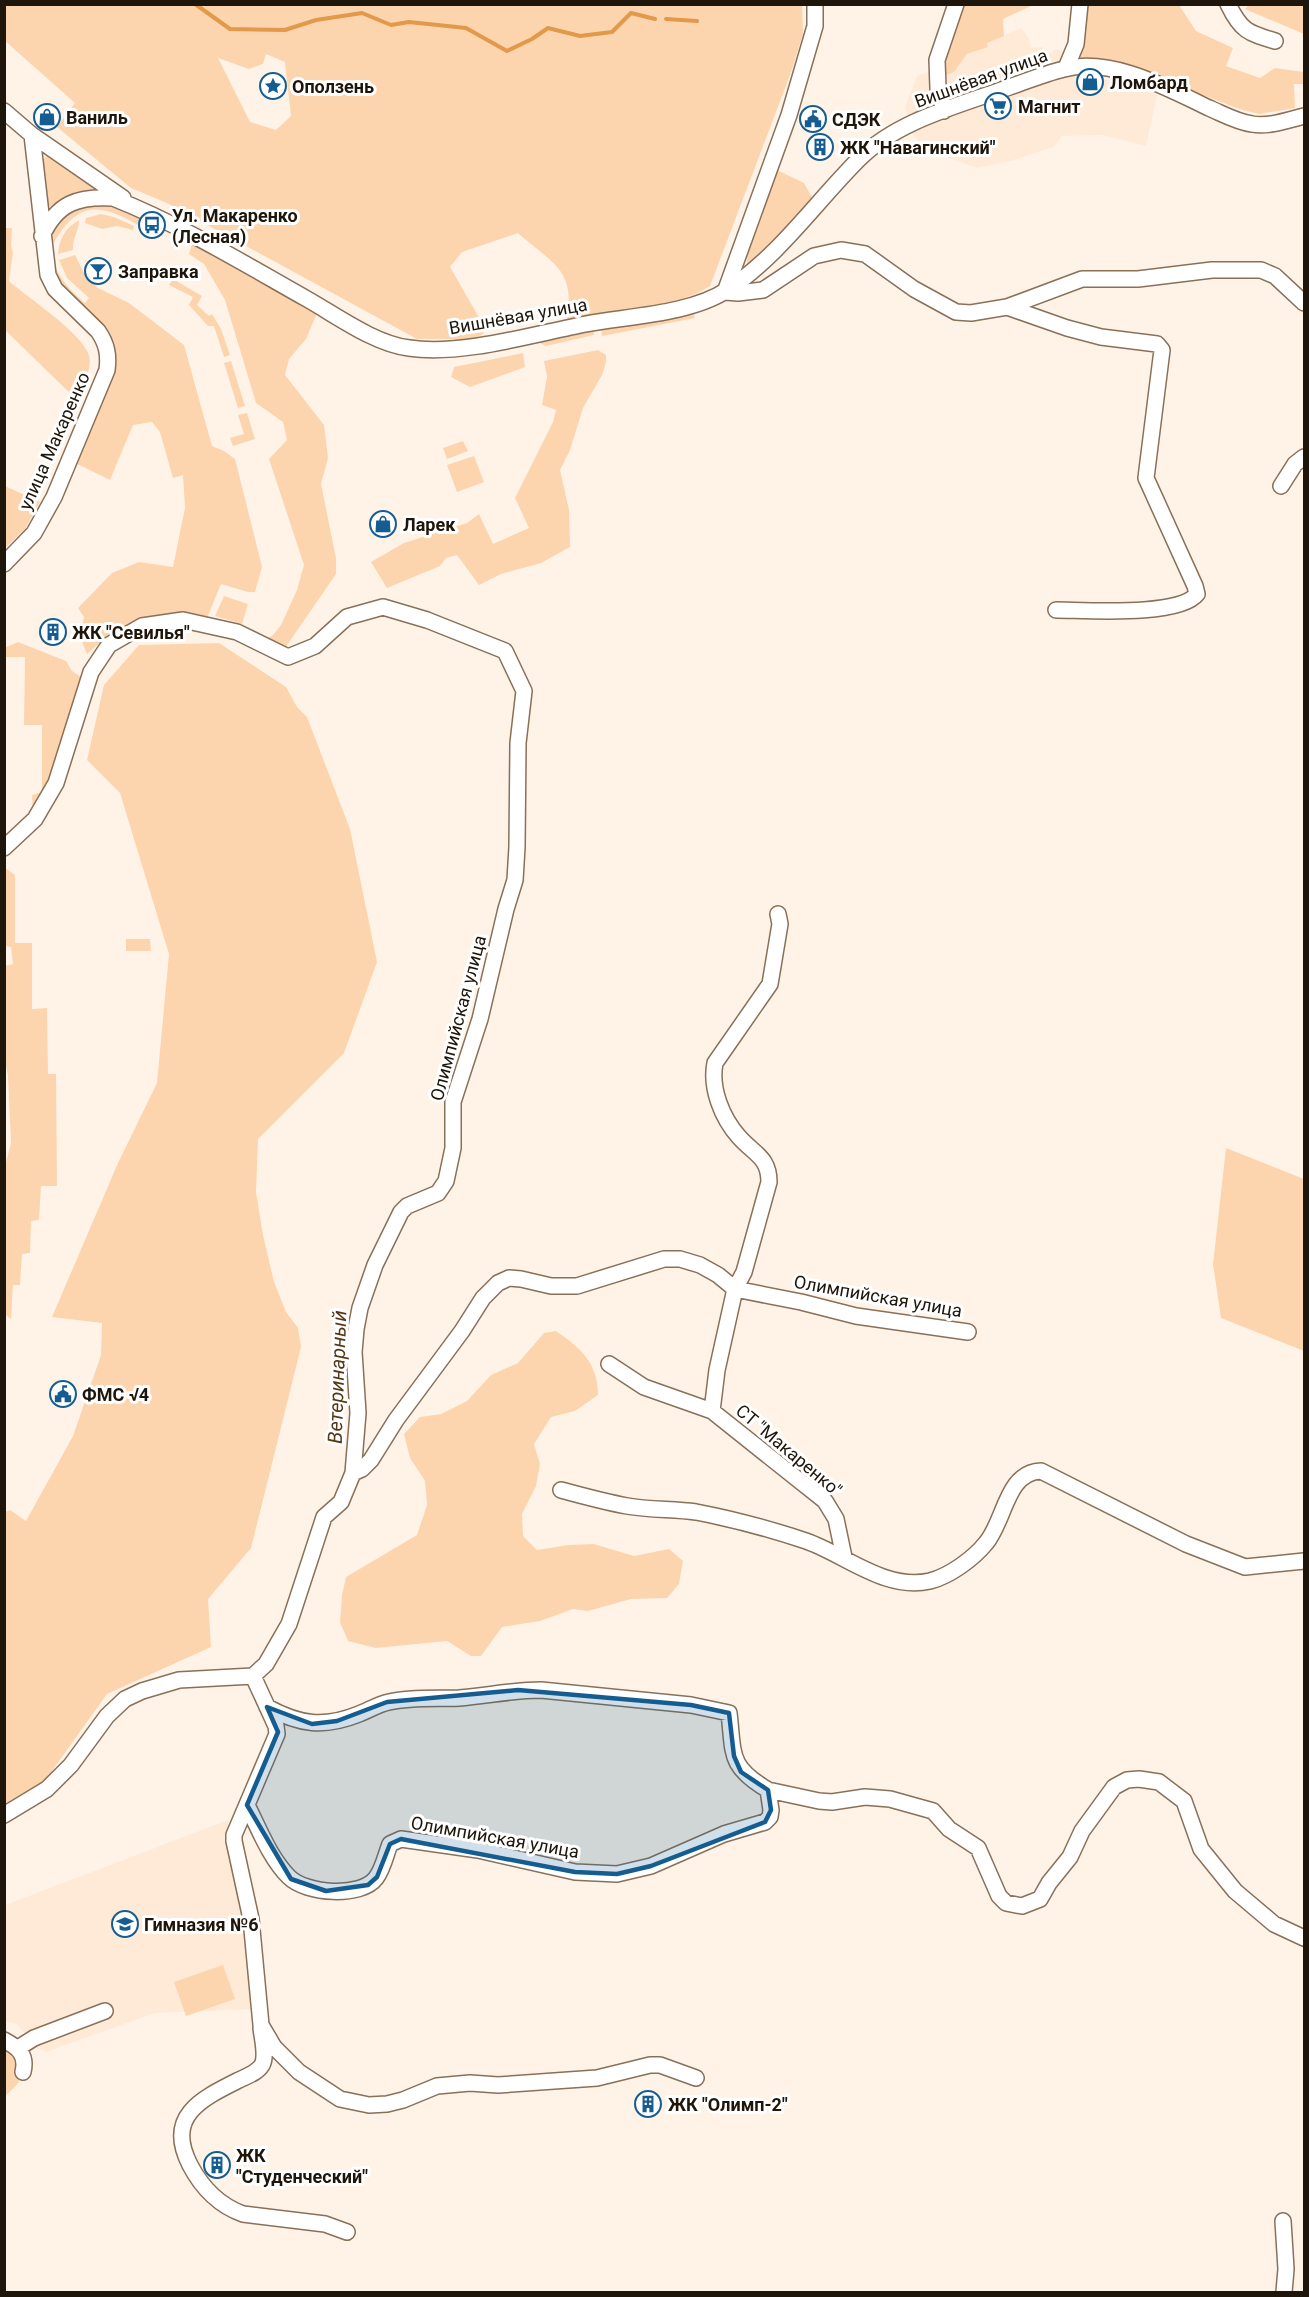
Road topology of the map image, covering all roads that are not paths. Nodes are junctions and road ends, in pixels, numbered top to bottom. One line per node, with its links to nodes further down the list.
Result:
1 (815, 4): 13 (street)
2 (956, 4): 8 (street)
3 (1080, 4): 6 (street)
4 (1228, 4): 5 (street)
5 (1275, 41)
6 (1066, 68): 8 (street, Вишнёвая улица); 9 (street, Вишнёвая улица)
7 (4, 111): 10 (street)
8 (944, 111): 13 (street, Вишнёвая улица)
9 (1305, 116)
10 (32, 135): 11 (street); 12 (street, улица Макаренко)
11 (133, 205): 12 (street); 13 (street, Вишнёвая улица)
12 (42, 236): 18 (street, улица Макаренко)
13 (725, 292): 15 (street)
14 (1305, 303): 15 (street)
15 (1006, 307): 19 (street)
16 (1305, 457): 17 (street)
17 (1281, 486)
18 (4, 564)
19 (1056, 610)
20 (4, 848): 26 (street, Олимпийская улица)
21 (778, 914): 22 (street)
22 (735, 1289): 23 (street, Олимпийская улица); 25 (street); 26 (street, Олимпийская улица)
23 (968, 1332)
24 (609, 1364): 25 (street)
25 (712, 1411): 28 (street, СТ "Макаренко")
26 (353, 1473): 30 (street, Олимпийская улица)
27 (561, 1490): 28 (street)
28 (844, 1557): 29 (street)
29 (1305, 1560)
30 (253, 1676): 31 (street); 34 (street)
31 (267, 1707): 32 (street); 33 (street)
32 (768, 1790): 33 (street, Олимпийская улица); 35 (street)
33 (248, 1805): 37 (street)
34 (4, 1815)
35 (1305, 1938)
36 (105, 2011): 38 (street)
37 (261, 2025): 40 (street); 42 (street)
38 (11, 2044): 39 (street)
39 (23, 2072)
40 (696, 2078)
41 (1282, 2221): 43 (street)
42 (347, 2232)
43 (1284, 2292)

